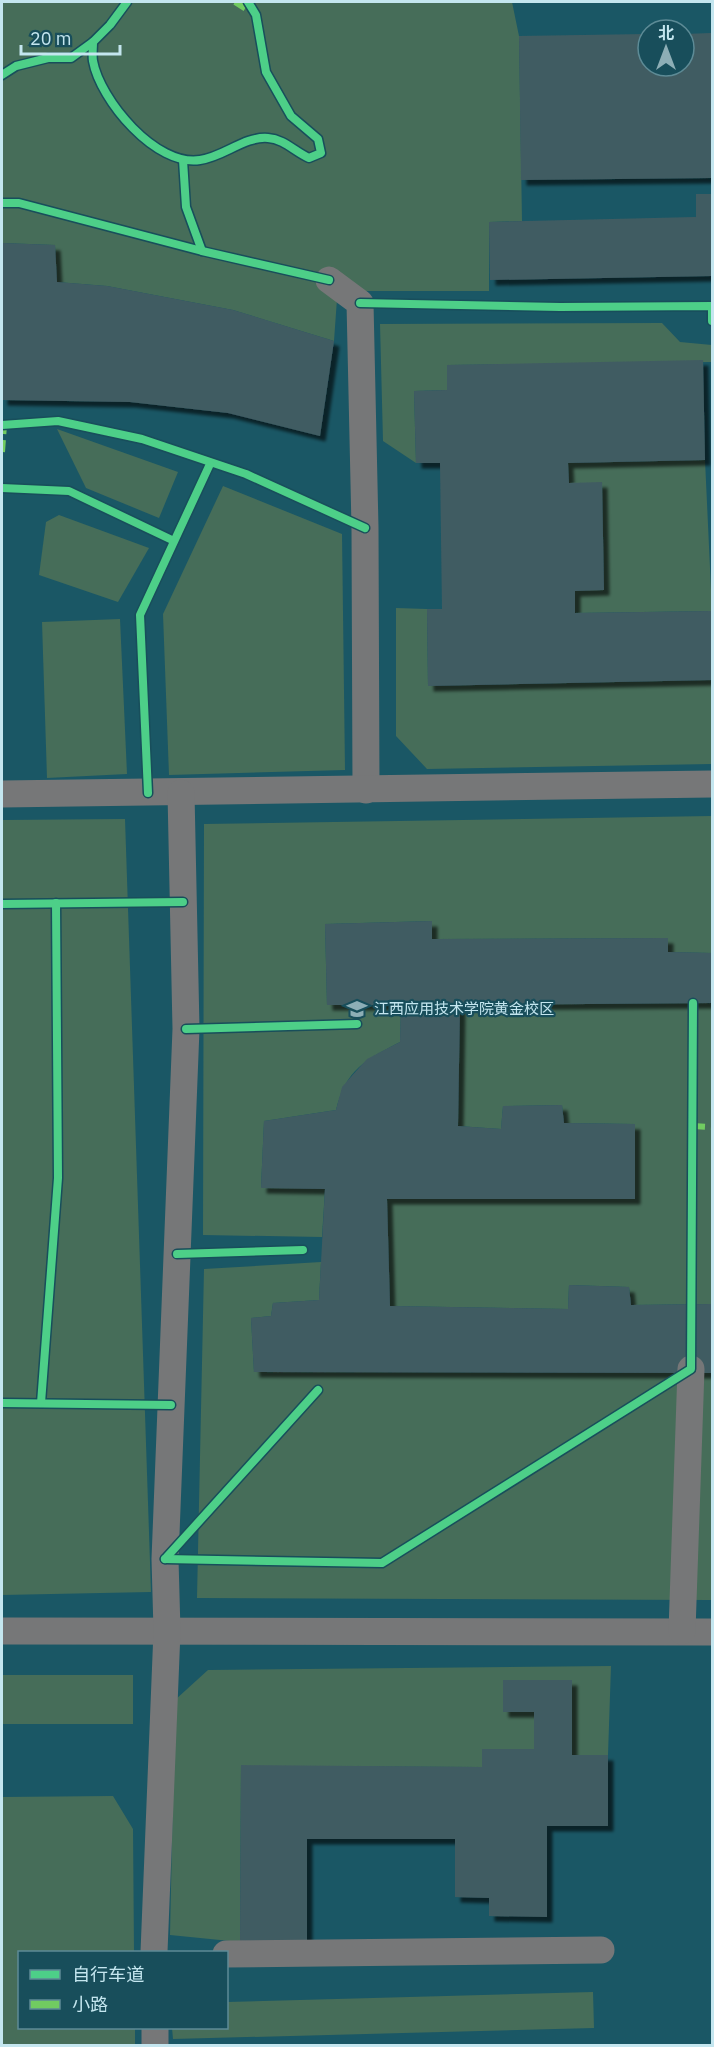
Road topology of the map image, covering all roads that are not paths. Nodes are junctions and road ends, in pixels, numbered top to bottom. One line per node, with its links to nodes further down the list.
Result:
1 (329, 280): 3 (street)
2 (712, 784): 3 (street)
3 (366, 790): 4 (street)
4 (181, 793): 5 (street); 8 (street)
5 (2, 794)
6 (691, 1370): 9 (street)
7 (2, 1631): 8 (street)
8 (167, 1631): 9 (street); 12 (street)
9 (682, 1631): 10 (street)
10 (712, 1632)
11 (601, 1950): 13 (street)
12 (154, 1951)
13 (228, 1954)
14 (155, 2029): 15 (street)
15 (155, 2046)

